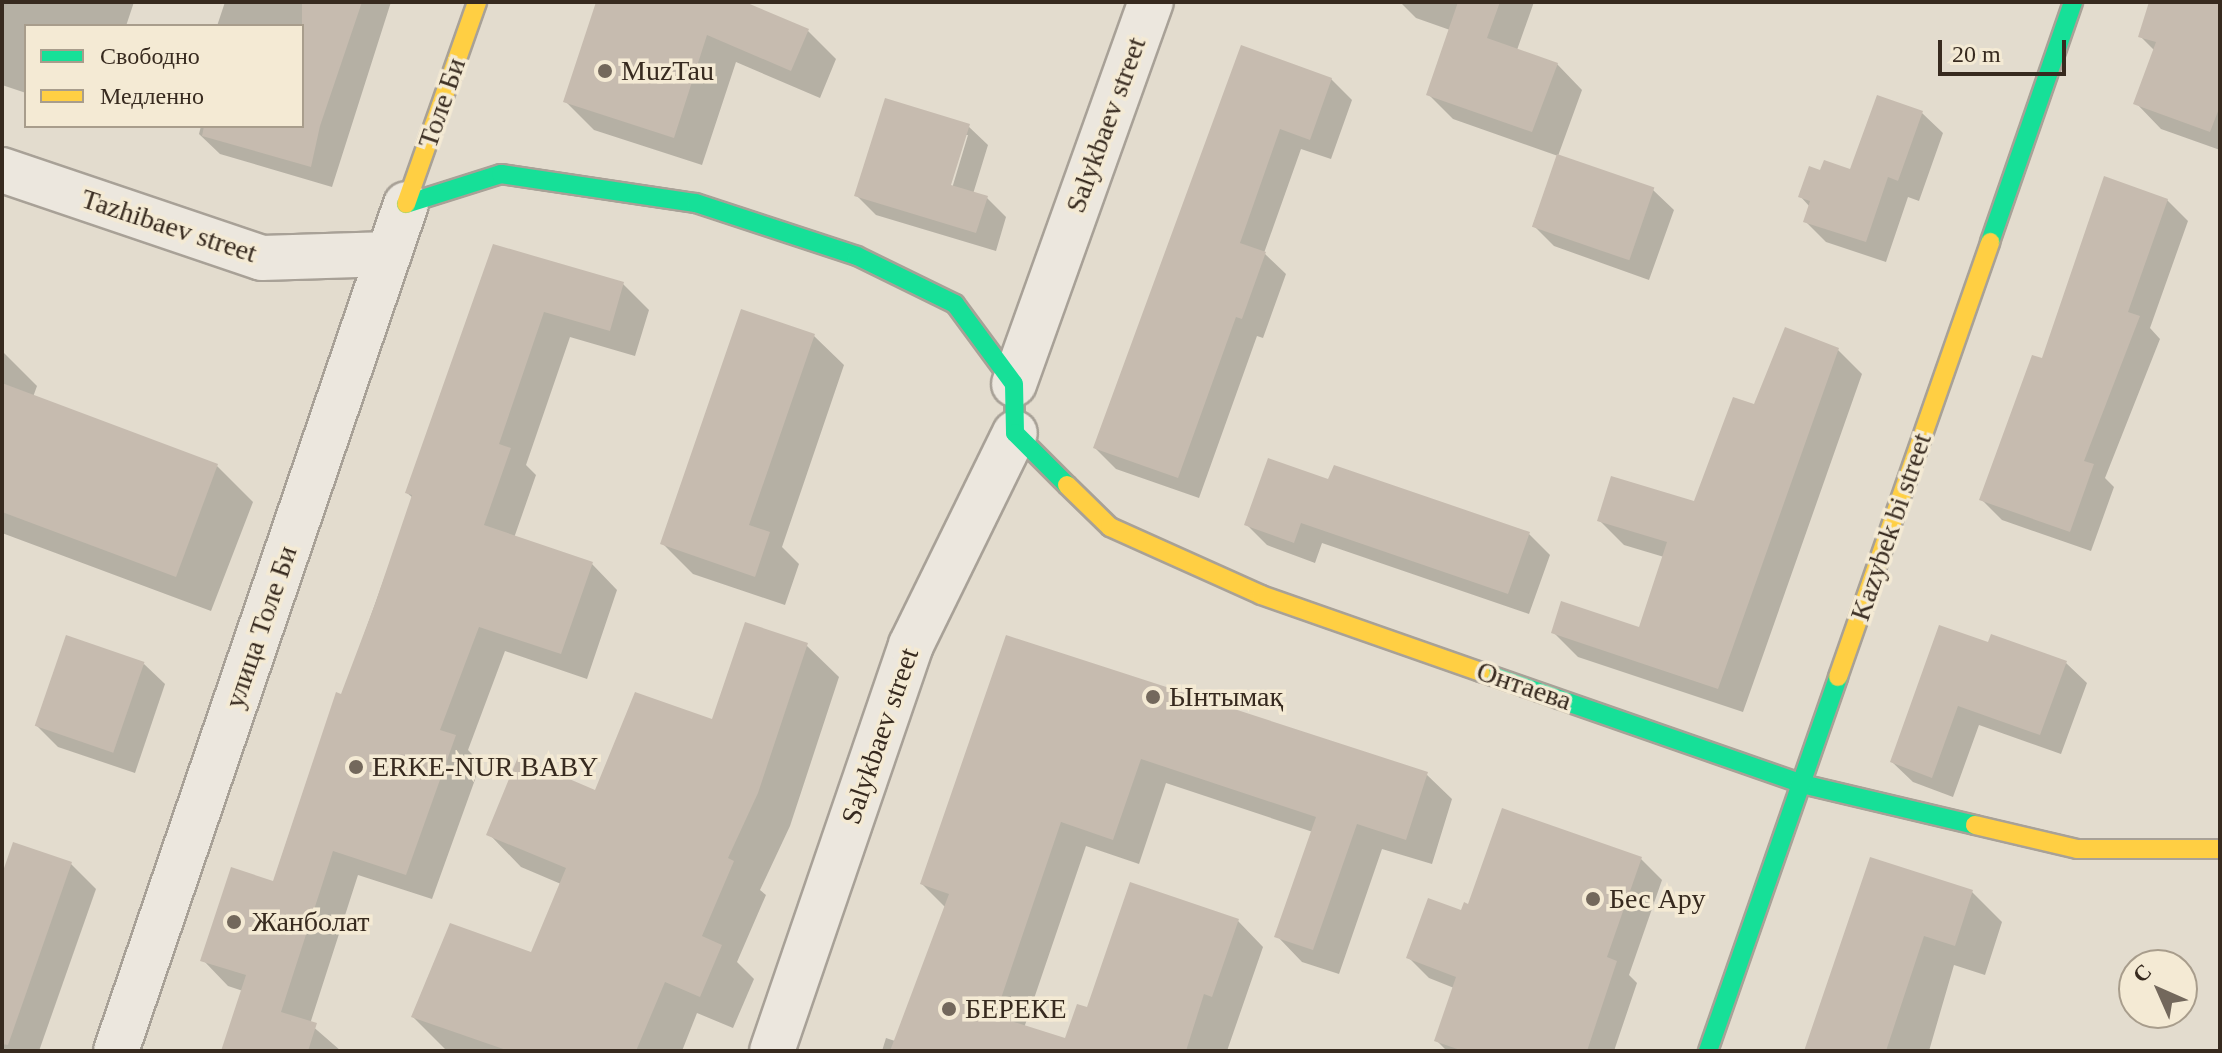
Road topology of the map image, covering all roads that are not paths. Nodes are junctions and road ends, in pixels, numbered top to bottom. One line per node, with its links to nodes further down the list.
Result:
1 (477, 2): 5 (main road, Толе Би)
2 (1151, 2): 7 (street, Salykbaev street)
3 (2073, 2): 9 (main road, Kazybek bi street)
4 (2, 170): 6 (street, Tazhibaev street)
5 (406, 204): 6 (street, улица Толе Би); 7 (main road)
6 (389, 254): 11 (street, улица Толе Би)
7 (1014, 384): 8 (main road)
8 (1015, 433): 9 (main road, Онтаева); 12 (street, Salykbaev street)
9 (1802, 784): 10 (main road, Онтаева); 13 (main road, Kazybek bi street)
10 (2220, 849)
11 (116, 1051)
12 (772, 1051)
13 (1708, 1051)

